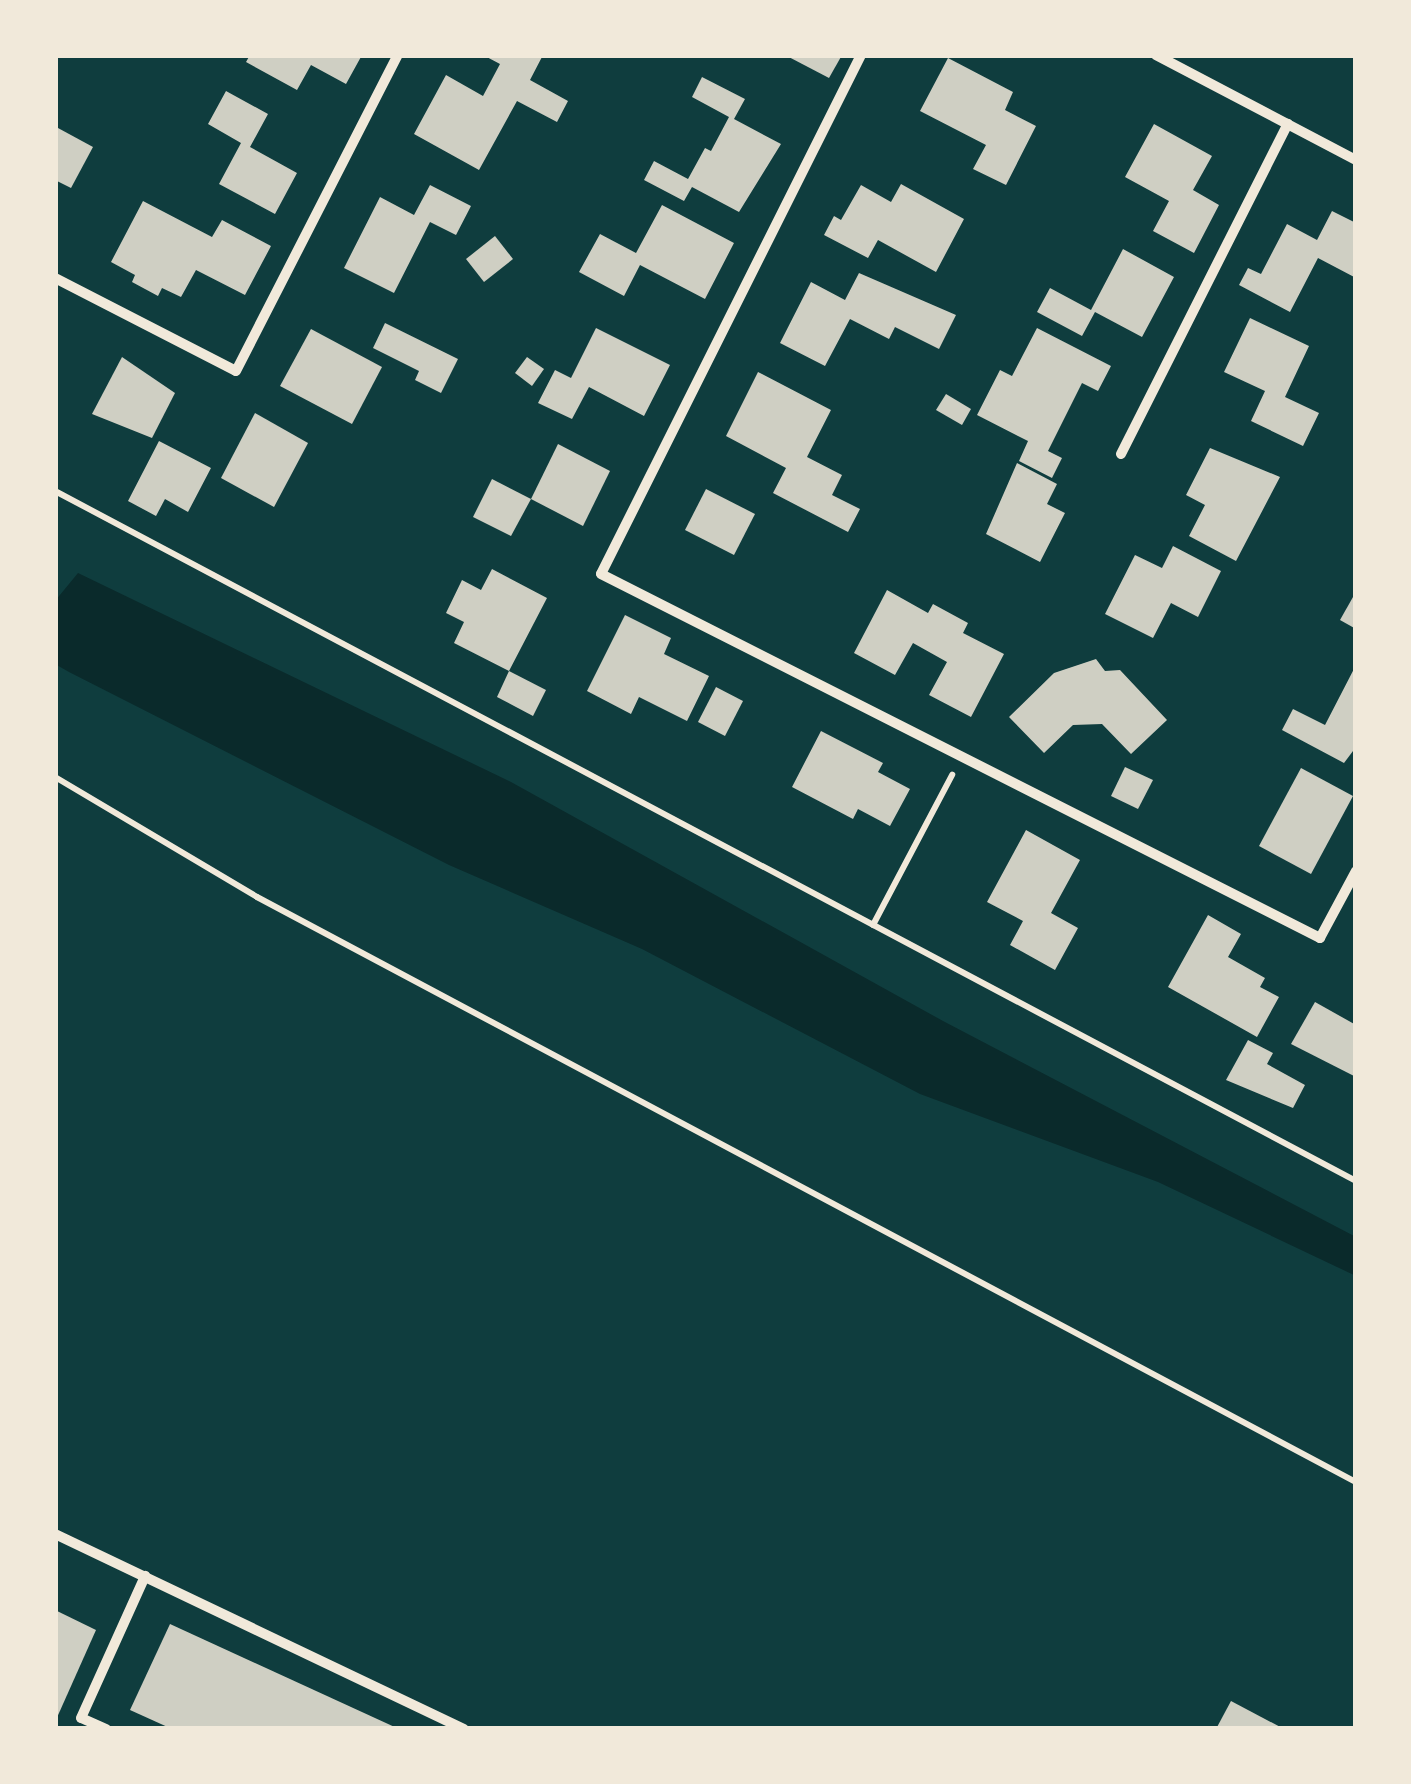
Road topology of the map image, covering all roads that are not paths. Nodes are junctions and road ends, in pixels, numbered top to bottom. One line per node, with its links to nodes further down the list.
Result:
1 (398, 55): 6 (street)
2 (861, 55): 8 (street)
3 (1156, 55): 4 (street)
4 (1288, 124): 5 (street); 7 (street)
5 (1356, 160)
6 (55, 278)
7 (1121, 454)
8 (1356, 871)
9 (55, 1534): 10 (street)
10 (145, 1576): 11 (street); 13 (street)
11 (78, 1723): 12 (street)
12 (106, 1729)
13 (464, 1729)

